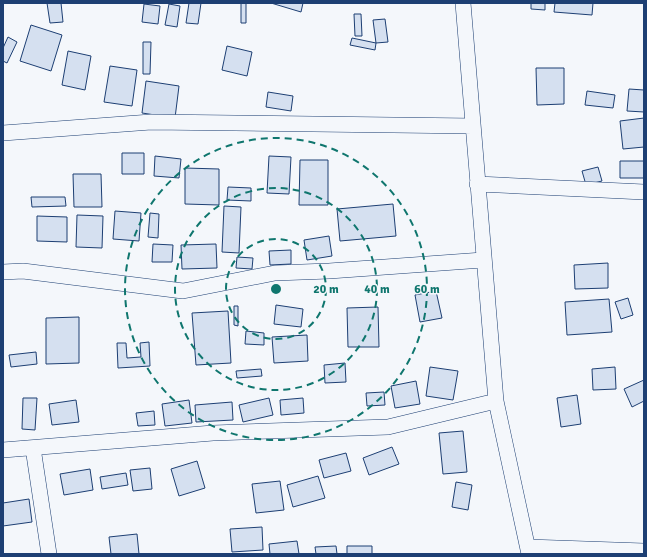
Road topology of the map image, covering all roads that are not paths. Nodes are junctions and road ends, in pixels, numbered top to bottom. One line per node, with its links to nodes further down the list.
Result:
1 (463, 3): 2 (street)
2 (473, 126): 3 (street); 4 (street)
3 (3, 133)
4 (477, 184): 5 (street); 6 (street)
5 (644, 192)
6 (483, 260): 7 (street); 8 (street)
7 (3, 272)
8 (496, 402): 9 (street); 11 (street)
9 (33, 448): 10 (street); 13 (street)
10 (3, 450)
11 (528, 551): 12 (street)
12 (644, 551)
13 (49, 554)

